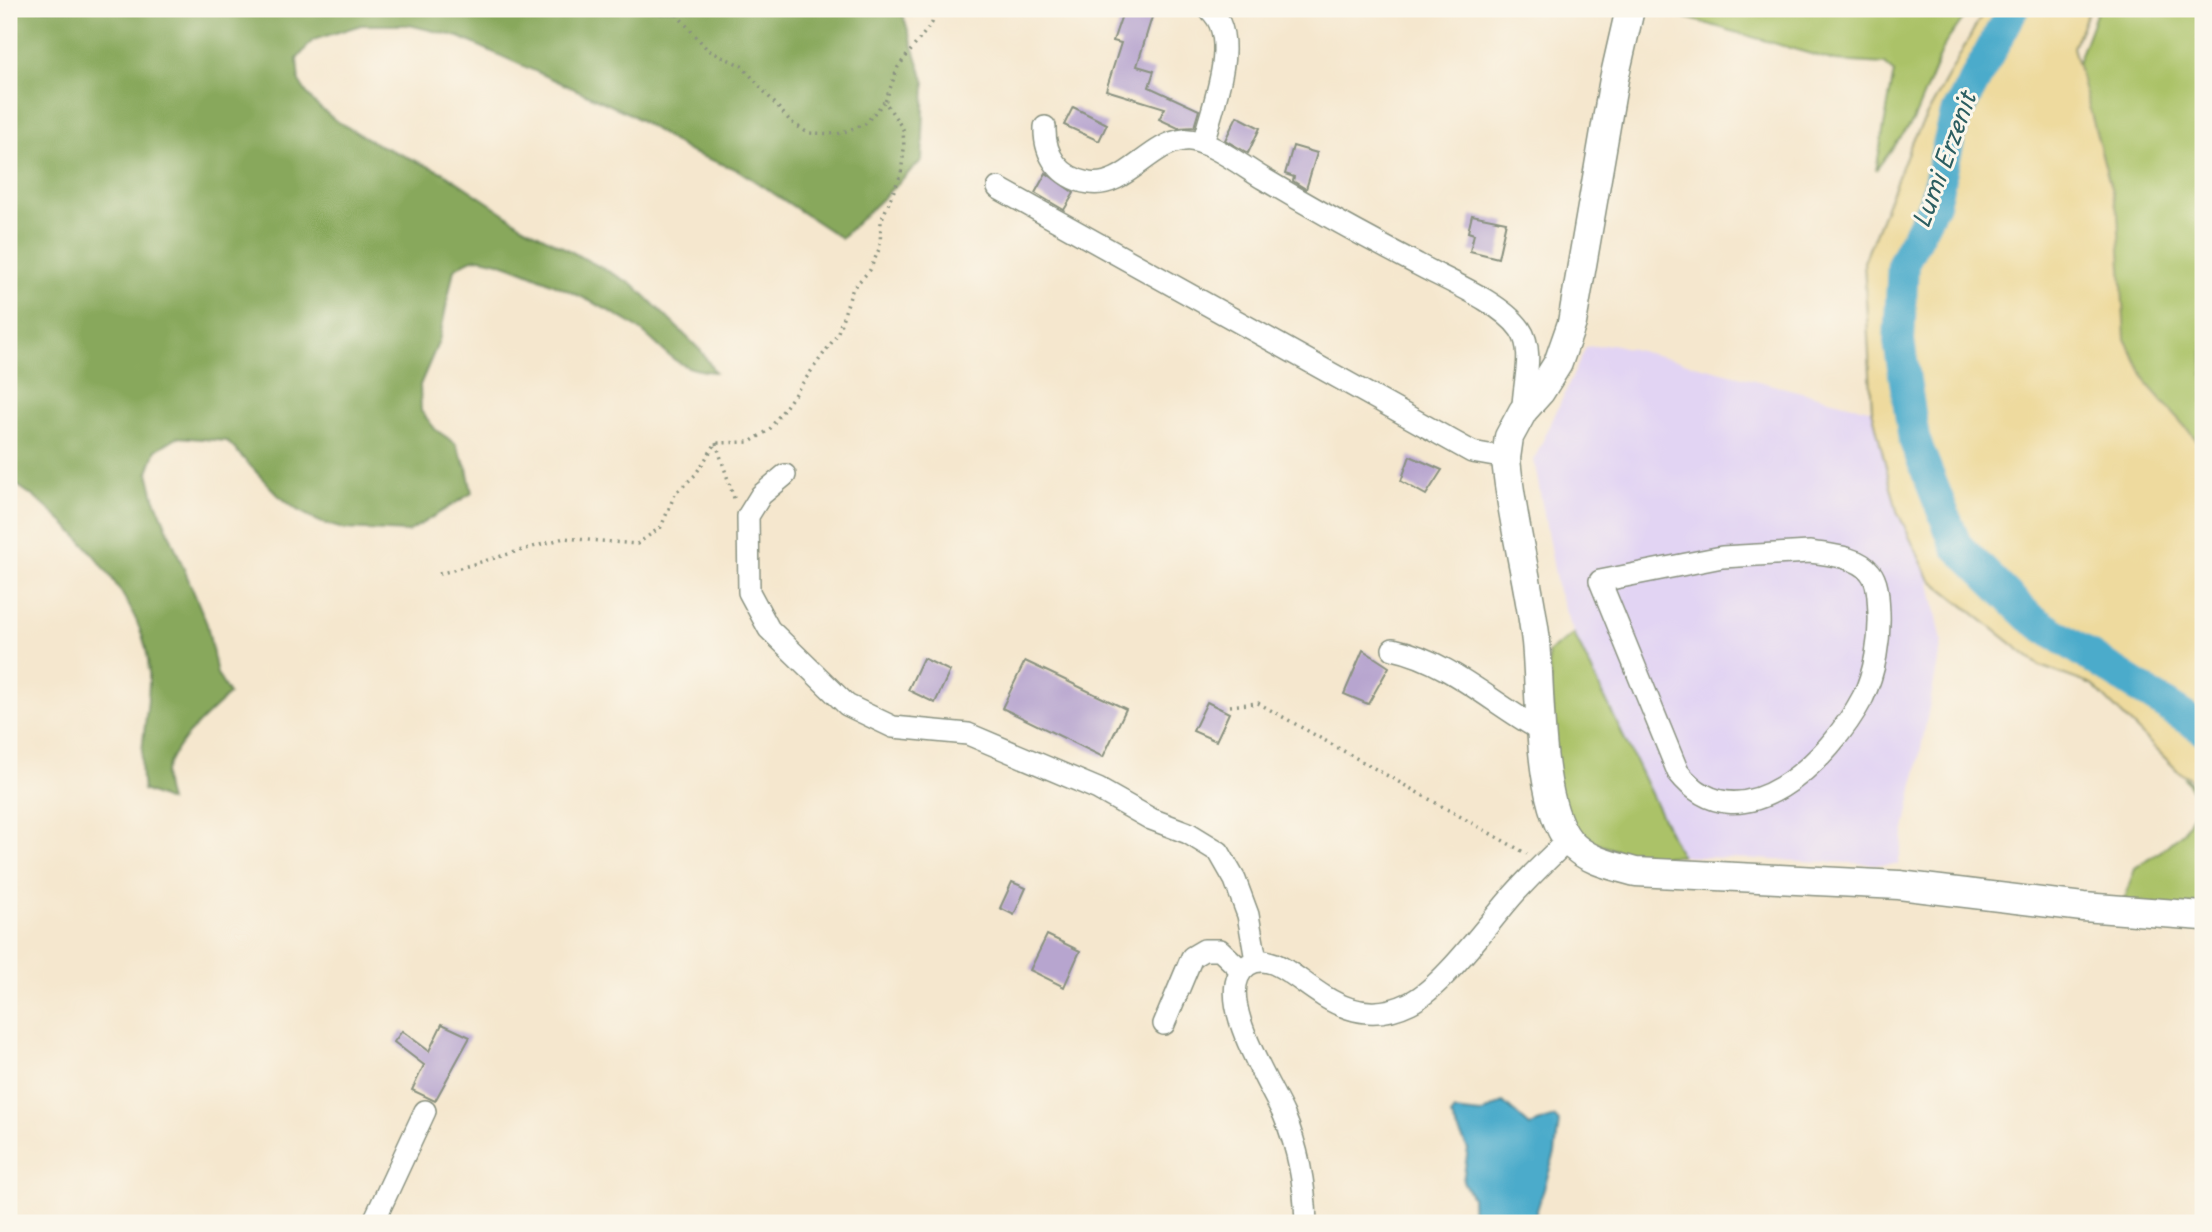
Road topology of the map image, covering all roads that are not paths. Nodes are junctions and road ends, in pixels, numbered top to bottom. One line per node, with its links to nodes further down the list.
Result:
1 (1209, 9): 4 (street)
2 (1630, 9): 6 (main road)
3 (1045, 127): 4 (street)
4 (1203, 143): 6 (street)
5 (998, 188): 7 (street)
6 (1523, 411): 7 (main road)
7 (1506, 458): 11 (main road)
8 (785, 475): 14 (street)
9 (1600, 581): 9 (street)
10 (1393, 649): 11 (street)
11 (1542, 731): 12 (main road)
12 (1568, 840): 13 (main road); 14 (street)
13 (2203, 916)
14 (1249, 965): 15 (street); 18 (street)
15 (1164, 1024)
16 (425, 1111): 17 (street)
17 (373, 1223)
18 (1306, 1223)

